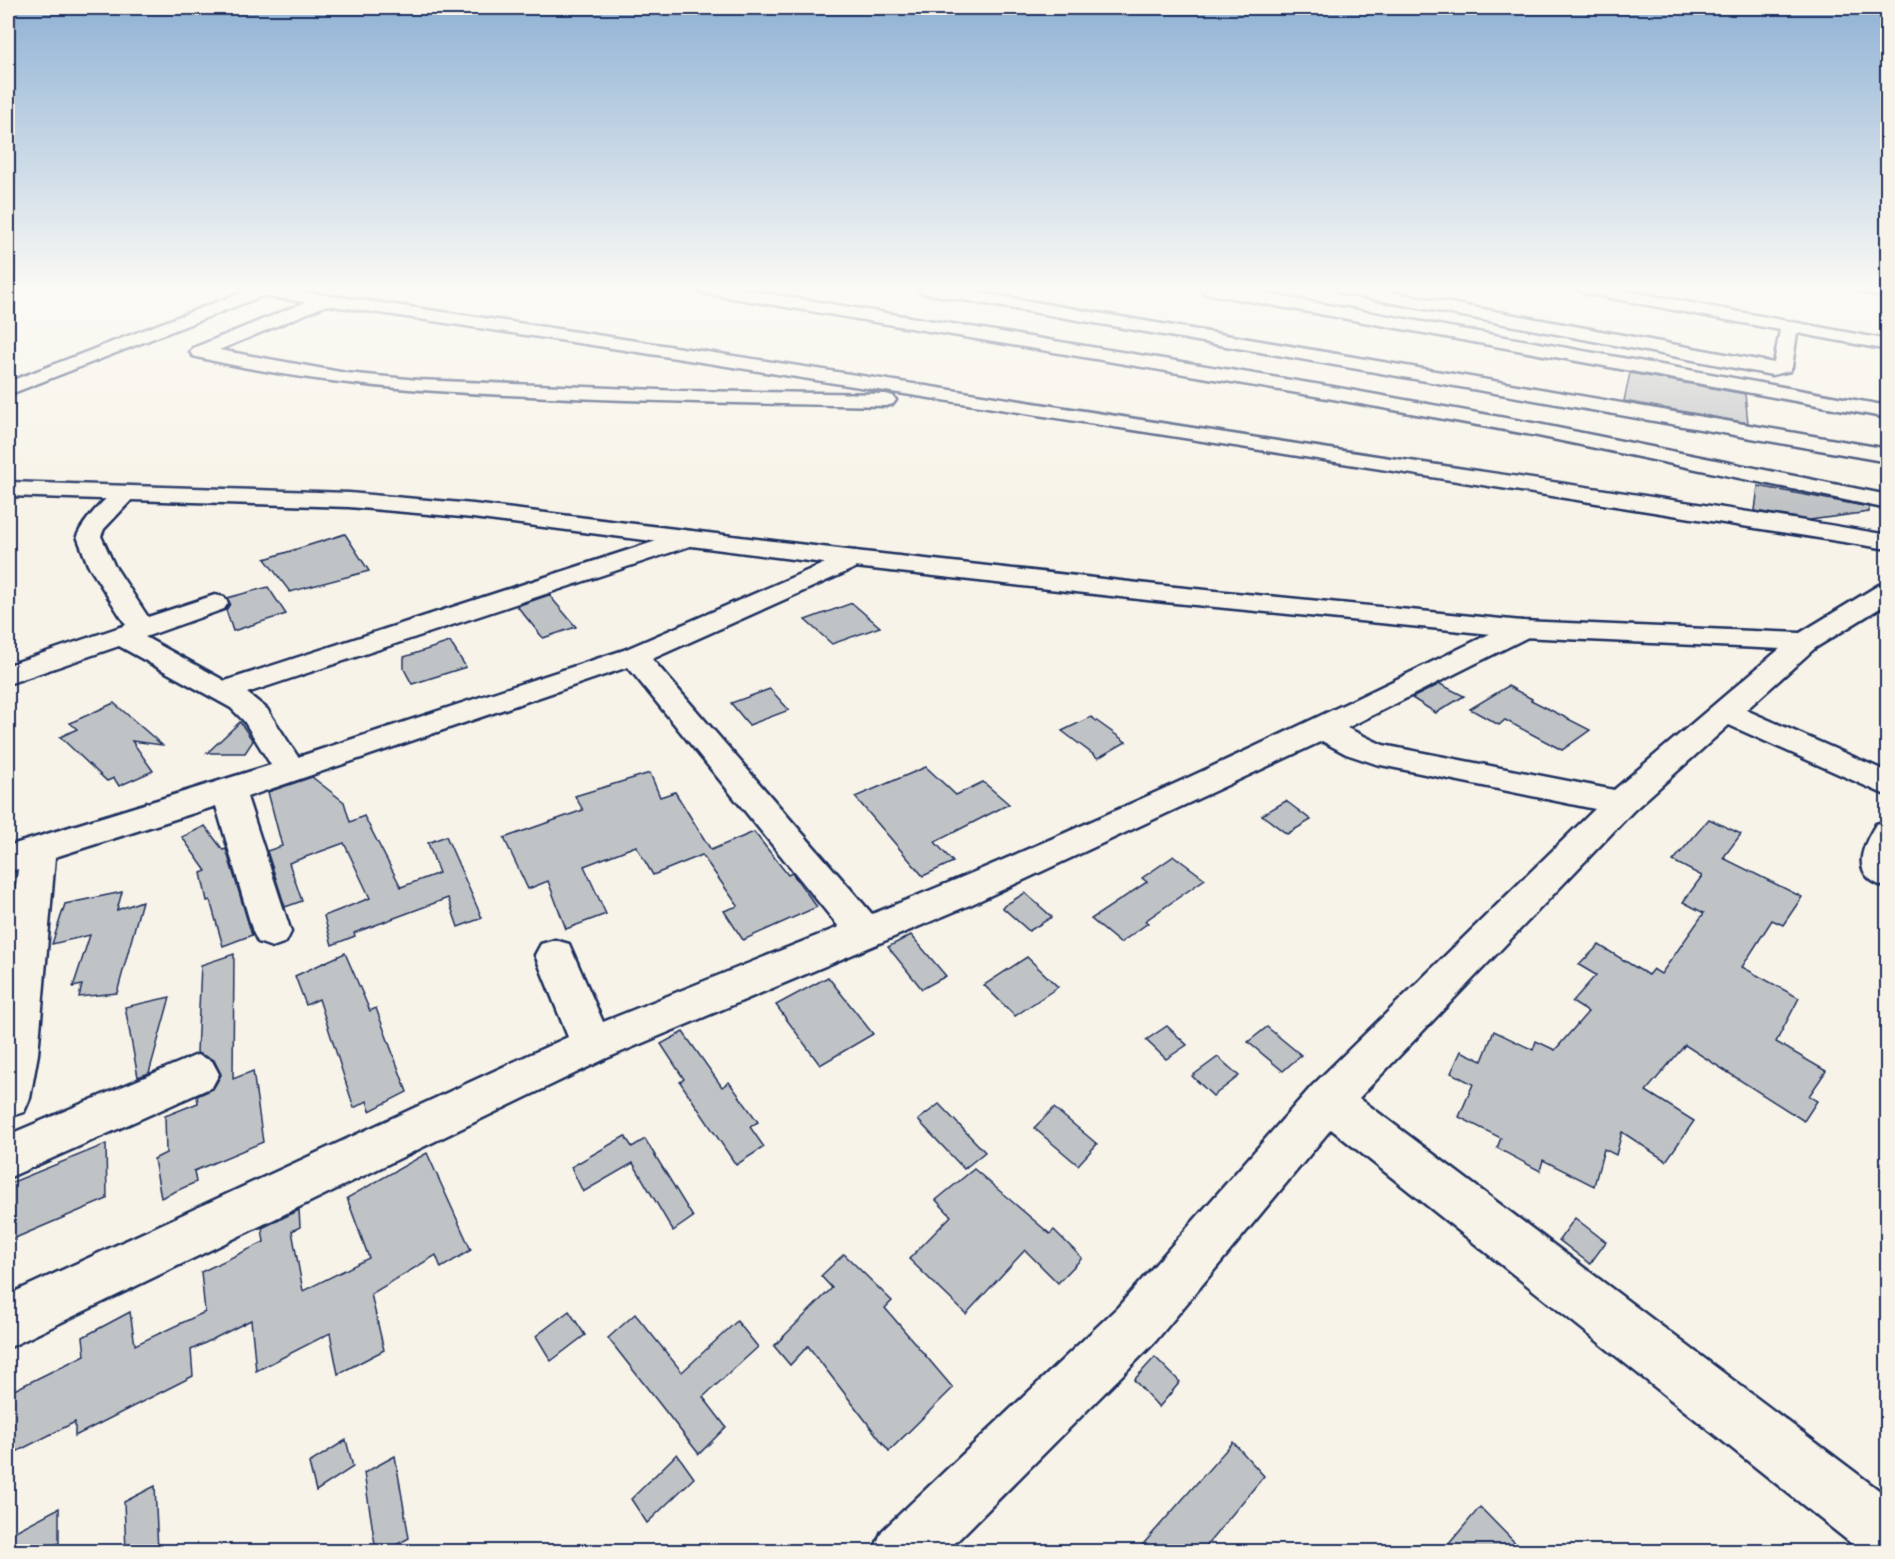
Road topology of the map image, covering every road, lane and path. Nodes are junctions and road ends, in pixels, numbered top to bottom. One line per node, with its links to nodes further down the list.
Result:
1 (81, 361): 9 (street)
2 (247, 361): 10 (street)
3 (736, 361): 10 (street)
4 (1140, 361): 15 (street)
5 (1340, 361): 12 (street)
6 (1605, 361): 11 (street)
7 (1728, 361): 8 (street)
8 (1784, 361)
9 (8, 389)
10 (954, 395): 17 (street)
11 (1887, 412)
12 (1887, 456)
13 (8, 489): 14 (street)
14 (127, 493): 16 (street); 22 (street)
15 (1887, 502)
16 (690, 538): 18 (street); 26 (street)
17 (1887, 542)
18 (855, 559): 21 (street); 24 (street)
19 (1887, 591): 23 (street)
20 (215, 603): 22 (street)
21 (1522, 629): 23 (street); 28 (street)
22 (133, 633): 25 (street); 26 (street)
23 (1805, 642): 27 (street)
24 (634, 656): 29 (street); 37 (street)
25 (8, 675)
26 (223, 691): 29 (street)
27 (1725, 711): 30 (street); 32 (street)
28 (1323, 728): 32 (street); 37 (street)
29 (290, 770): 31 (street)
30 (1887, 785)
31 (228, 791): 34 (street); 36 (street)
32 (1621, 803): 42 (street)
33 (1887, 833): 35 (street)
34 (23, 854): 41 (street)
35 (1887, 875)
36 (272, 932)
37 (866, 933): 39 (street)
38 (555, 955): 39 (street)
39 (592, 1046): 44 (street)
40 (197, 1074): 43 (street)
41 (8, 1098)
42 (1328, 1100): 45 (street); 46 (street)
43 (8, 1157)
44 (8, 1322)
45 (1887, 1534)
46 (903, 1551)

